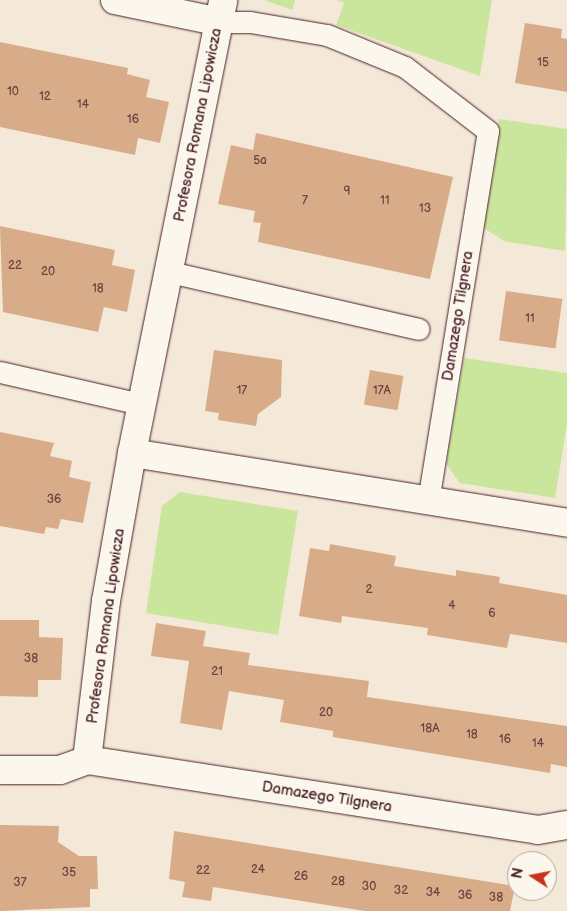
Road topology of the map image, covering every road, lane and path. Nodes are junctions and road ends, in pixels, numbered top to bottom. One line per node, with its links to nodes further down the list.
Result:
1 (115, 0): 2 (street, Profesora Romana Lipowicza)
2 (221, 11): 3 (street, Profesora Romana Lipowicza); 8 (lane, Damazego Tilgnera)
3 (170, 272): 4 (lane); 6 (street, Profesora Romana Lipowicza)
4 (419, 330)
5 (0, 372): 6 (lane)
6 (141, 404): 7 (street, Profesora Romana Lipowicza)
7 (132, 452): 8 (street); 10 (street, Profesora Romana Lipowicza)
8 (428, 501): 9 (street)
9 (567, 523)
10 (87, 760): 11 (street); 12 (street, Damazego Tilgnera)
11 (0, 770)
12 (567, 825)

